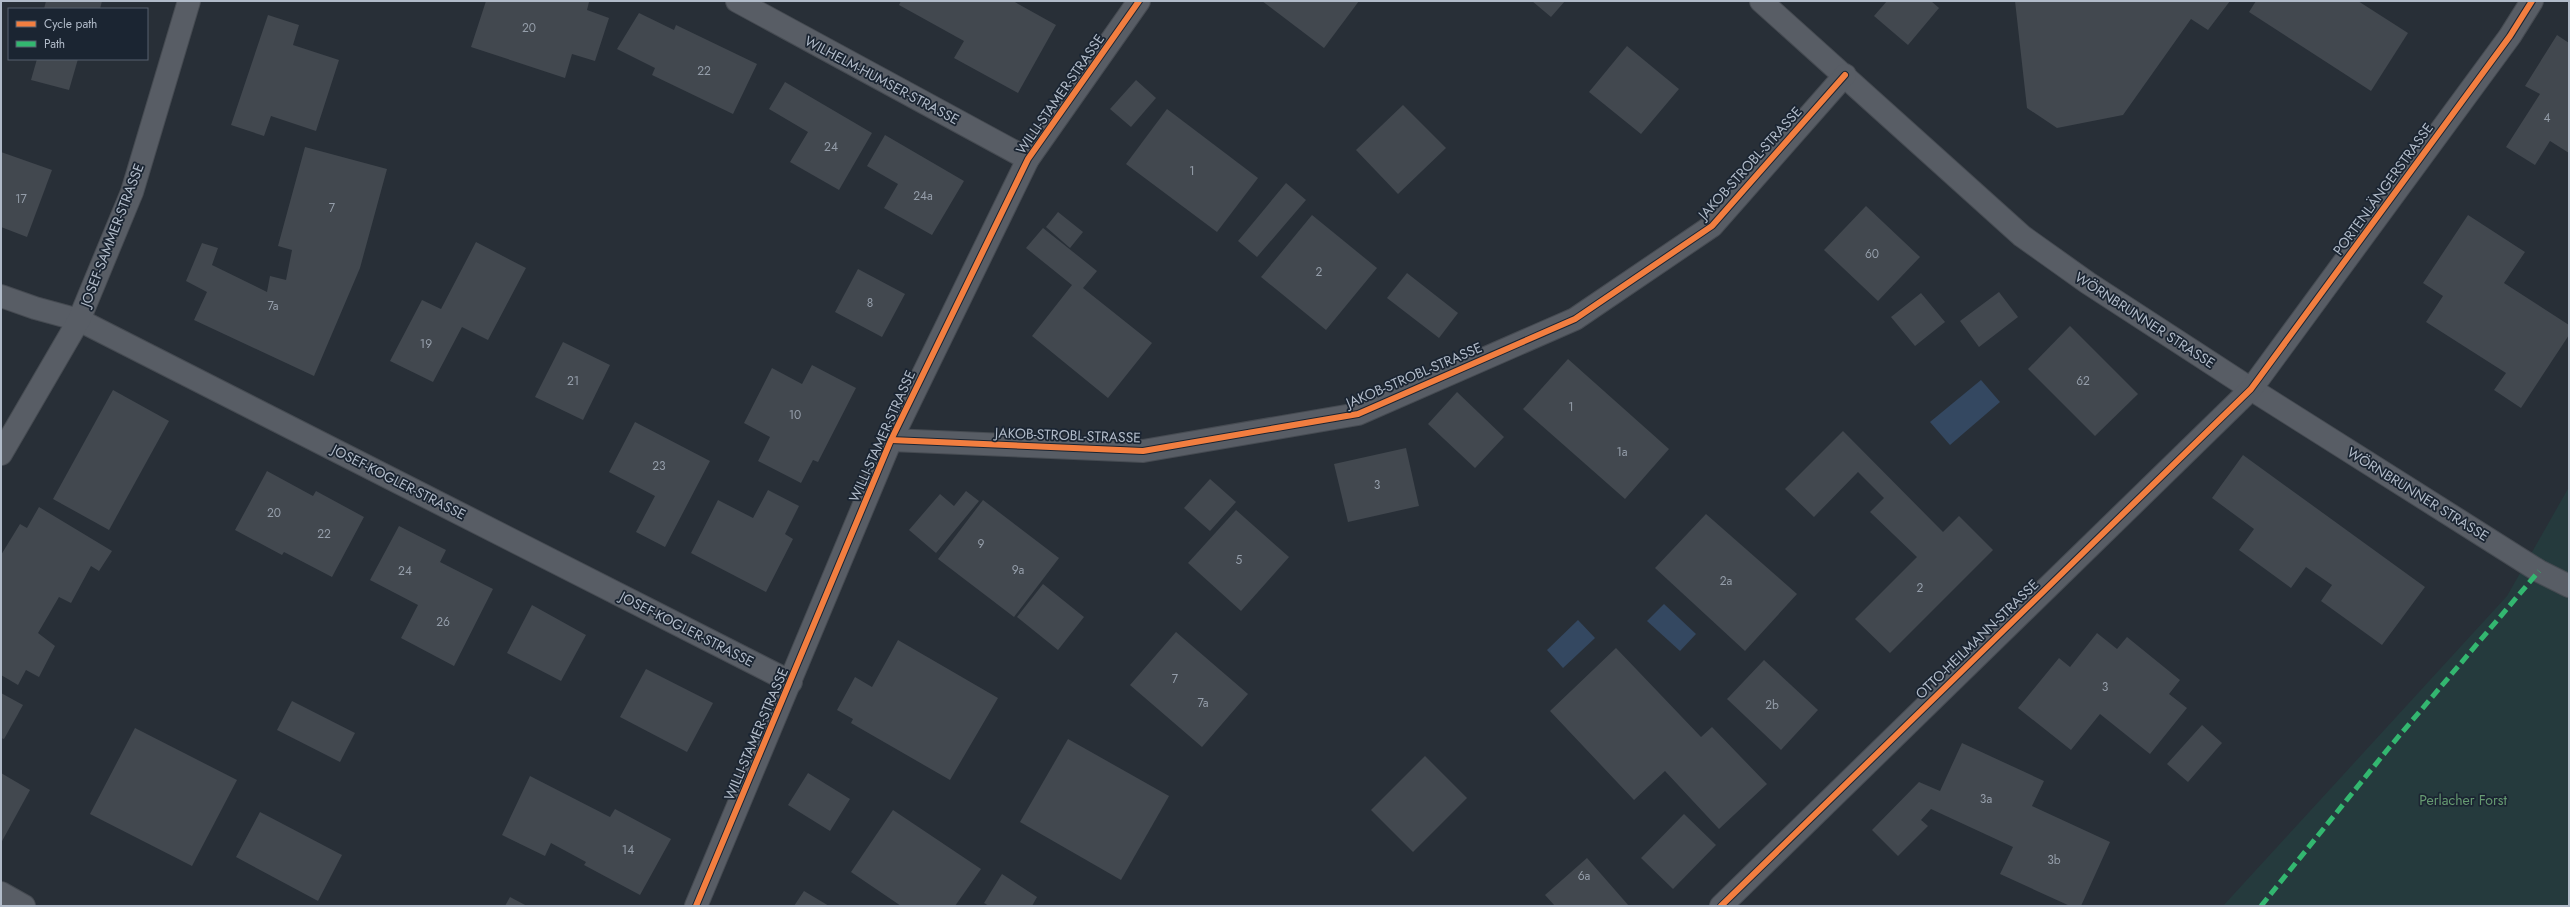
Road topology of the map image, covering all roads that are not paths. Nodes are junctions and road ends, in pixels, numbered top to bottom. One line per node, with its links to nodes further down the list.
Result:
1 (188, 1): 9 (street, JOSEF-SAMMER-STRASSE)
2 (737, 1): 7 (street, WILHELM-HUMSER-STRASSE)
3 (1139, 1): 7 (street, WILLI-STAMER-STRASSE)
4 (1761, 1): 6 (street, WÖRNBRUNNER STRASSE)
5 (2532, 1): 10 (street, PORTENLÄNGERSTRASSE)
6 (1845, 74): 10 (street, WÖRNBRUNNER STRASSE); 11 (street, JAKOB-STROBL-STRASSE)
7 (1028, 159): 11 (street, WILLI-STAMER-STRASSE)
8 (1, 296): 9 (street, JOSEF-KOGLER-STRASSE)
9 (79, 320): 12 (street, JOSEF-SAMMER-STRASSE); 14 (street, JOSEF-KOGLER-STRASSE)
10 (2251, 389): 13 (street, WÖRNBRUNNER STRASSE); 18 (street, OTTO-HEILMANN-STRASSE)
11 (891, 440): 14 (street, WILLI-STAMER-STRASSE)
12 (1, 454)
13 (2569, 586)
14 (791, 682): 17 (street, WILLI-STAMER-STRASSE)
15 (1, 893): 16 (street)
16 (24, 906)
17 (696, 906)
18 (1721, 906)

